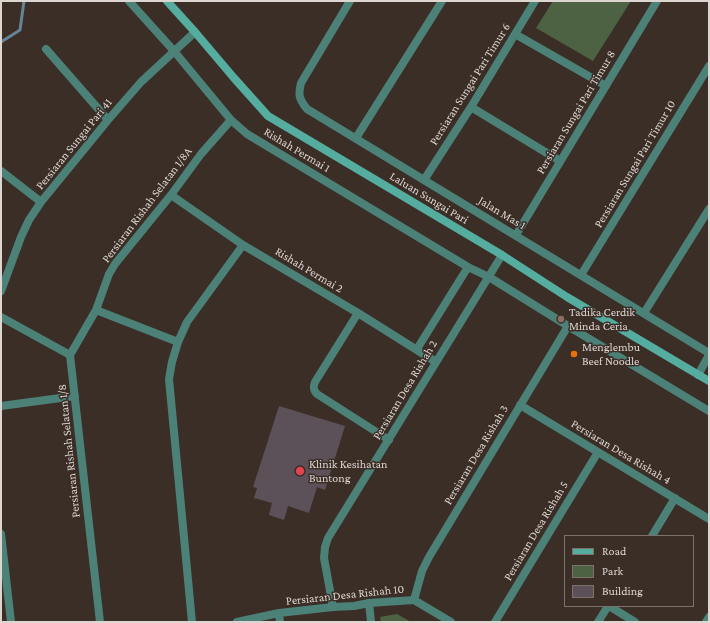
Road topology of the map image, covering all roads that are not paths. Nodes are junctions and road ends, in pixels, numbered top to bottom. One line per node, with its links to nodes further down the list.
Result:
1 (128, 1): 10 (street, Rishah Permai 1)
2 (167, 1): 7 (main road, Laluan Sungai Pari)
3 (350, 1): 16 (street, Jalan Mas 1)
4 (442, 1): 16 (street)
5 (535, 1): 8 (street, Persiaran Sungai Pari Timur 6)
6 (657, 1): 12 (street, Persiaran Sungai Pari Timur 8)
7 (195, 32): 10 (street, Persiaran Sungai Pari 41); 25 (main road, Laluan Sungai Pari)
8 (516, 34): 12 (street); 13 (street, Persiaran Sungai Pari Timur 6)
9 (46, 49): 14 (street)
10 (174, 51): 14 (street, Persiaran Sungai Pari 41); 15 (street, Rishah Permai 1)
11 (709, 66): 27 (street, Persiaran Sungai Pari Timur 10)
12 (606, 86): 17 (street, Persiaran Sungai Pari Timur 8)
13 (471, 107): 17 (street); 19 (street, Persiaran Sungai Pari Timur 6)
14 (108, 120): 21 (street, Persiaran Sungai Pari 41)
15 (231, 120): 20 (street, Persiaran Rishah Selatan 1/8A); 26 (street, Rishah Permai 1)
16 (356, 138): 19 (street, Jalan Mas 1)
17 (560, 161): 23 (street, Persiaran Sungai Pari Timur 8)
18 (1, 171): 21 (street)
19 (424, 180): 23 (street, Jalan Mas 1)
20 (171, 195): 24 (street, Rishah Permai 2); 30 (street, Persiaran Rishah Selatan 1/8A)
21 (41, 202): 29 (street, Persiaran Sungai Pari 41)
22 (709, 209): 32 (street)
23 (516, 235): 27 (street, Jalan Mas 1)
24 (243, 246): 31 (street, Rishah Permai 2); 35 (street)
25 (502, 255): 28 (street, Persiaran Desa Rishah 2); 40 (main road, Laluan Sungai Pari)
26 (468, 267): 28 (street, Rishah Permai 1); 36 (street)
27 (581, 275): 32 (street, Jalan Mas 1)
28 (489, 277): 34 (street, Rishah Permai 1); 39 (street, Persiaran Desa Rishah 2)
29 (1, 291)
30 (96, 310): 35 (street); 38 (street, Persiaran Rishah Selatan 1/8A)
31 (358, 313): 36 (street, Rishah Permai 2); 46 (street)
32 (644, 313): 37 (street, Jalan Mas 1)
33 (1, 317): 38 (street)
34 (568, 326): 43 (street, Persiaran Desa Rishah 3); 45 (street, Rishah Permai 1)
35 (178, 342): 61 (street)
36 (417, 349): 39 (street, Rishah Permai 2)
37 (709, 354): 40 (street)
38 (70, 355): 42 (street, Persiaran Rishah Selatan 1/8)
39 (436, 362): 46 (street, Persiaran Desa Rishah 2)
40 (698, 374): 41 (main road, Laluan Sungai Pari)
41 (709, 381)
42 (75, 396): 44 (street); 60 (street, Persiaran Rishah Selatan 1/8)
43 (520, 405): 47 (street, Persiaran Desa Rishah 4); 52 (street, Persiaran Desa Rishah 3)
44 (1, 406)
45 (709, 411)
46 (389, 440): 54 (street, Persiaran Desa Rishah 2)
47 (598, 452): 48 (street, Persiaran Desa Rishah 4); 65 (street, Persiaran Desa Rishah 5)
48 (675, 498): 49 (street, Persiaran Desa Rishah 4); 51 (street)
49 (709, 519)
50 (1, 534): 59 (street)
51 (653, 535)
52 (414, 600): 53 (street, Persiaran Desa Rishah 10); 64 (street, Persiaran Desa Rishah 10)
53 (369, 603): 54 (street, Persiaran Desa Rishah 10); 63 (street)
54 (333, 607): 58 (street, Persiaran Desa Rishah 10)
55 (607, 607): 66 (street)
56 (610, 607): 67 (street)
57 (709, 617): 68 (street)
58 (280, 618): 62 (street, Persiaran Desa Rishah 10)
59 (11, 622)
60 (100, 622)
61 (192, 622)
62 (237, 622)
63 (371, 622)
64 (451, 622)
65 (495, 622)
66 (598, 622)
67 (635, 622)
68 (706, 622)

